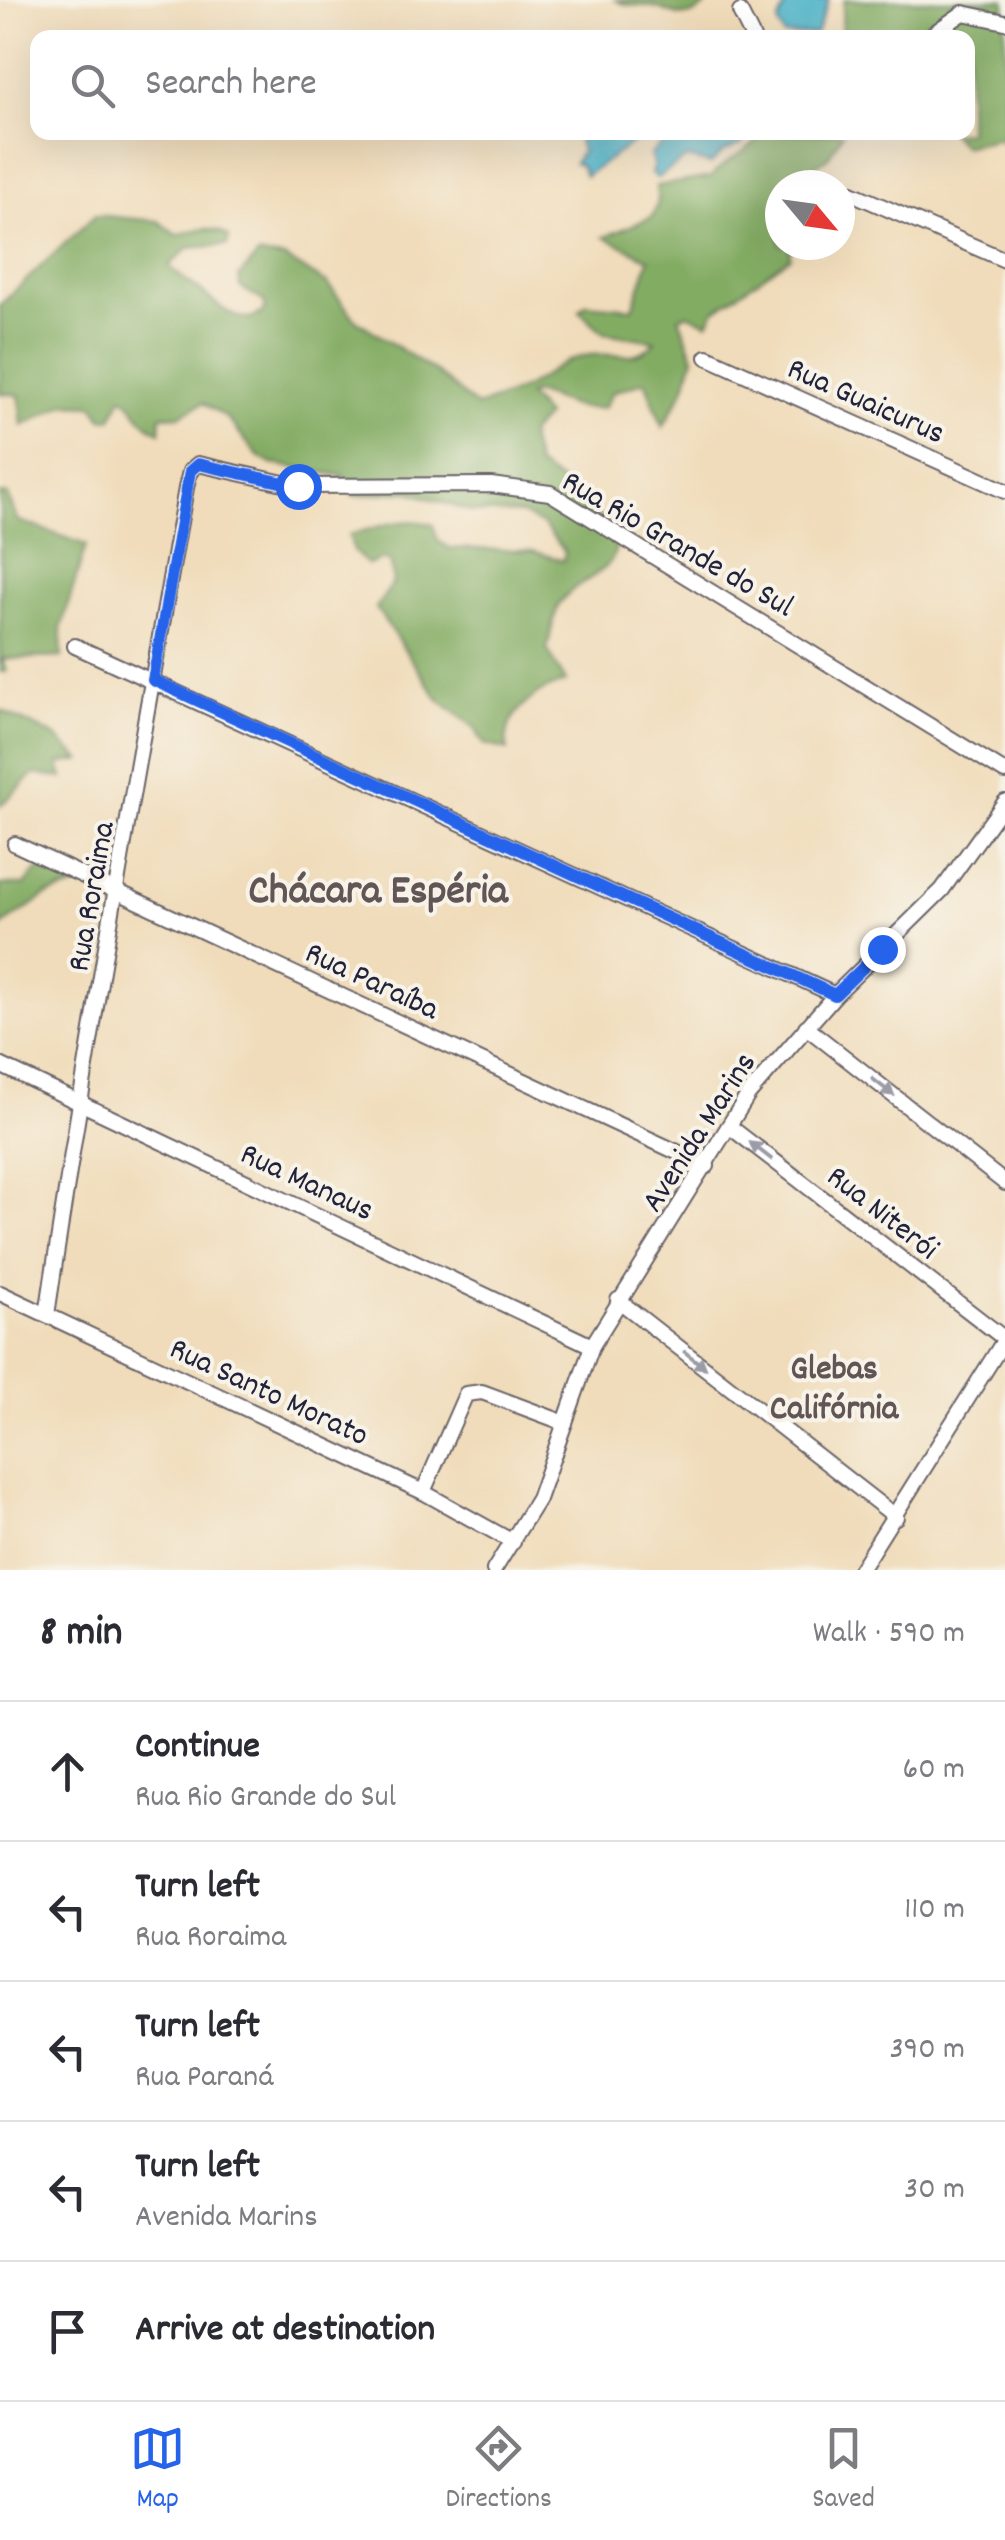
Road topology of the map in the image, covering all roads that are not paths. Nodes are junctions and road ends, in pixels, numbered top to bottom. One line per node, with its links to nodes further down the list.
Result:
1 (740, 12): 3 (street)
2 (1005, 22): 4 (street)
3 (748, 30)
4 (939, 30)
5 (855, 195): 6 (street)
6 (1005, 260)
7 (707, 356): 9 (street, Rua Guaicurus)
8 (186, 488): 11 (street, Rua Roraima); 12 (street, Rua Rio Grande do Sul)
9 (1005, 491)
10 (76, 646): 11 (street)
11 (153, 680): 15 (street, Rua Roraima); 16 (street)
12 (1005, 772)
13 (1005, 802): 16 (street, Avenida Marins)
14 (15, 844): 15 (street, Rua Paraíba)
15 (119, 890): 19 (street, Rua Roraima); 21 (street, Rua Paraíba)
16 (835, 995): 17 (street, Avenida Marins)
17 (806, 1027): 20 (street, Avenida Marins); 22 (street, one-way to 22)
18 (0, 1066): 19 (street, Rua Manaus)
19 (78, 1102): 25 (street, Rua Roraima); 27 (street, Rua Manaus)
20 (729, 1126): 21 (street, Avenida Marins); 26 (street, Rua Niterói, one-way to 20)
21 (706, 1166): 24 (street, Avenida Marins)
22 (1005, 1183)
23 (0, 1293): 25 (street, Rua Santo Morato)
24 (618, 1300): 27 (street, Avenida Marins); 30 (street, one-way to 30)
25 (47, 1315): 29 (street, Rua Santo Morato)
26 (1005, 1339): 30 (street)
27 (592, 1346): 28 (street, Avenida Marins)
28 (565, 1423): 29 (street); 31 (street, Avenida Marins)
29 (423, 1492): 31 (street, Rua Santo Morato)
30 (896, 1517): 34 (street)
31 (513, 1542): 32 (street); 33 (street)
32 (482, 1570)
33 (494, 1570)
34 (860, 1570)

